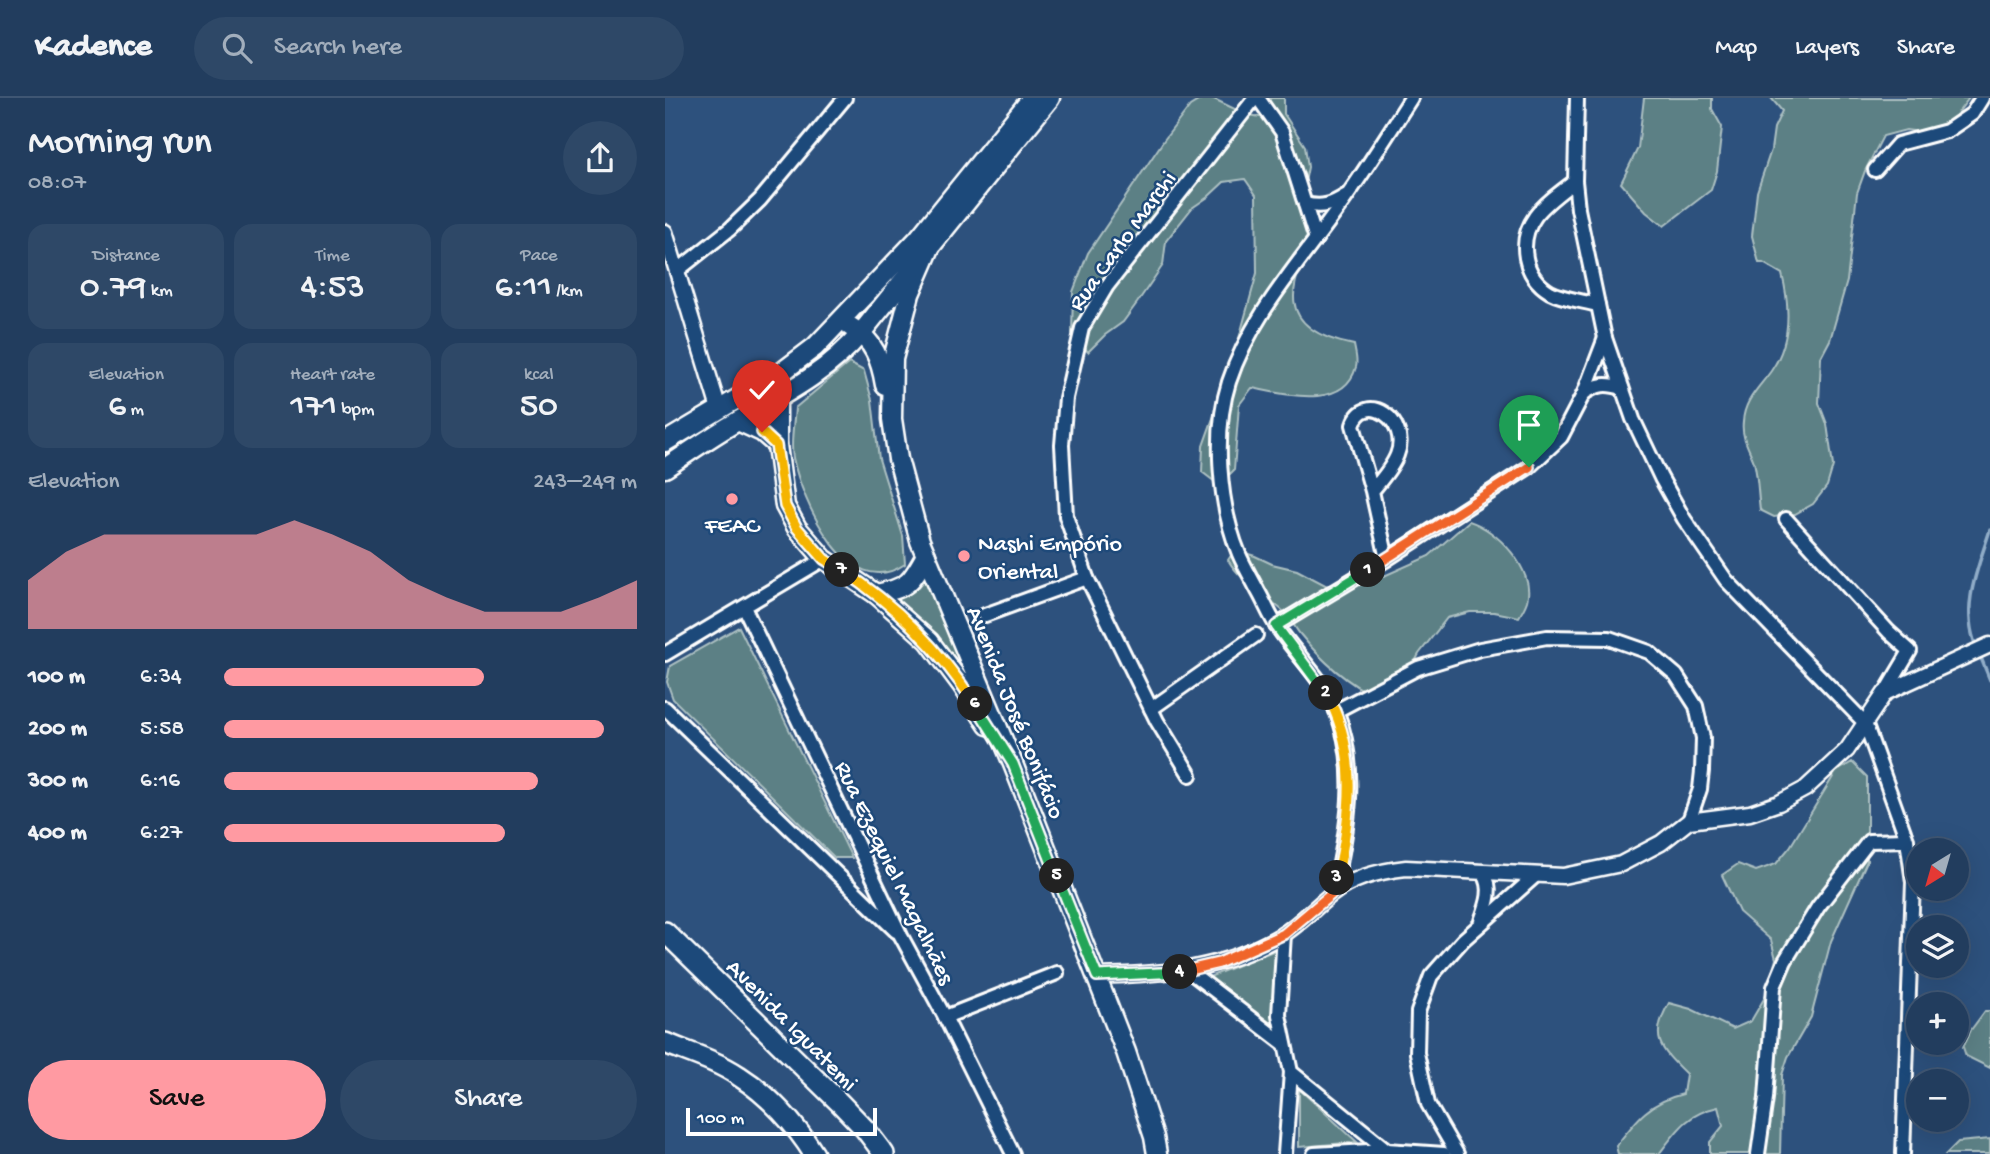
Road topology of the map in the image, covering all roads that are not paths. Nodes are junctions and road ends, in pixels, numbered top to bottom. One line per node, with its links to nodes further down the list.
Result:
1 (845, 98): 17 (street)
2 (1033, 98): 19 (main road)
3 (1051, 98): 16 (main road, Avenida José Bonifácio)
4 (1257, 98): 11 (street); 37 (street, Rua Carlo Marchi)
5 (1411, 98): 10 (street)
6 (1577, 98): 9 (street)
7 (1982, 98): 8 (street)
8 (1875, 170)
9 (1575, 181): 18 (street); 18 (street)
10 (1351, 191): 11 (street); 12 (street)
11 (1305, 204): 13 (street)
12 (1331, 219): 13 (street); 15 (street)
13 (1310, 220): 15 (street)
14 (665, 232): 17 (street)
15 (1316, 239): 41 (street)
16 (933, 241): 20 (main road, Avenida José Bonifácio); 27 (main road, Avenida José Bonifácio)
17 (677, 271): 26 (street)
18 (1598, 305): 21 (street)
19 (839, 323): 20 (main road); 22 (main road)
20 (861, 333): 25 (main road, Avenida José Bonifácio); 27 (main road)
21 (1605, 338): 23 (street); 24 (street)
22 (782, 372): 25 (main road); 26 (main road)
23 (1622, 388): 24 (street); 49 (street)
24 (1584, 393): 36 (street)
25 (777, 400): 28 (main road, Avenida José Bonifácio); 30 (main road)
26 (719, 409): 29 (main road)
27 (892, 419): 34 (main road, Avenida José Bonifácio)
28 (738, 421): 30 (main road); 31 (main road, Avenida José Bonifácio)
29 (665, 442)
30 (776, 445): 35 (main road)
31 (665, 468)
32 (1372, 491): 32 (street); 36 (street)
33 (1786, 519): 45 (street)
34 (926, 555): 38 (main road); 50 (main road, Avenida José Bonifácio)
35 (824, 559): 38 (main road); 39 (street)
36 (1387, 559): 41 (street)
37 (1087, 578): 40 (street); 47 (street, Rua Carlo Marchi)
38 (876, 594): 50 (main road)
39 (744, 607): 44 (street); 62 (street, Rua Ezequiel Magalhães)
40 (985, 615)
41 (1276, 626): 48 (street)
42 (1256, 635): 47 (street)
43 (1990, 645): 45 (street)
44 (665, 654)
45 (1885, 693): 49 (street)
46 (665, 708): 62 (street)
47 (1151, 709): 51 (street, Rua Carlo Marchi)
48 (1336, 710): 52 (street); 57 (street)
49 (1865, 723): 52 (street); 53 (street)
50 (1013, 764): 65 (main road, Avenida José Bonifácio)
51 (1190, 775)
52 (1689, 821): 56 (street)
53 (1906, 838)
54 (1906, 841): 81 (street)
55 (1483, 873): 56 (street); 57 (street); 59 (street)
56 (1535, 876): 59 (street)
57 (1334, 892): 61 (street)
58 (1912, 901): 82 (street)
59 (1480, 925): 70 (street)
60 (665, 932): 74 (main road, Avenida Iguatemi)
61 (1284, 934): 63 (street); 68 (street)
62 (901, 936): 66 (street, Rua Ezequiel Magalhães)
63 (1189, 971): 65 (street); 68 (street)
64 (1058, 973): 66 (street)
65 (1097, 976): 76 (main road, Avenida José Bonifácio)
66 (945, 1017): 75 (street, Rua Ezequiel Magalhães)
67 (665, 1042): 73 (main road)
68 (1283, 1043): 69 (street)
69 (1291, 1072): 71 (street); 77 (street)
70 (1446, 1135): 72 (street); 80 (street)
71 (1387, 1150): 72 (street); 78 (street)
72 (1430, 1153): 79 (street)
73 (814, 1154)
74 (884, 1154)
75 (1013, 1154)
76 (1157, 1154)
77 (1285, 1154)
78 (1314, 1154)
79 (1444, 1154)
80 (1457, 1154)
81 (1758, 1154)
82 (1903, 1154)

